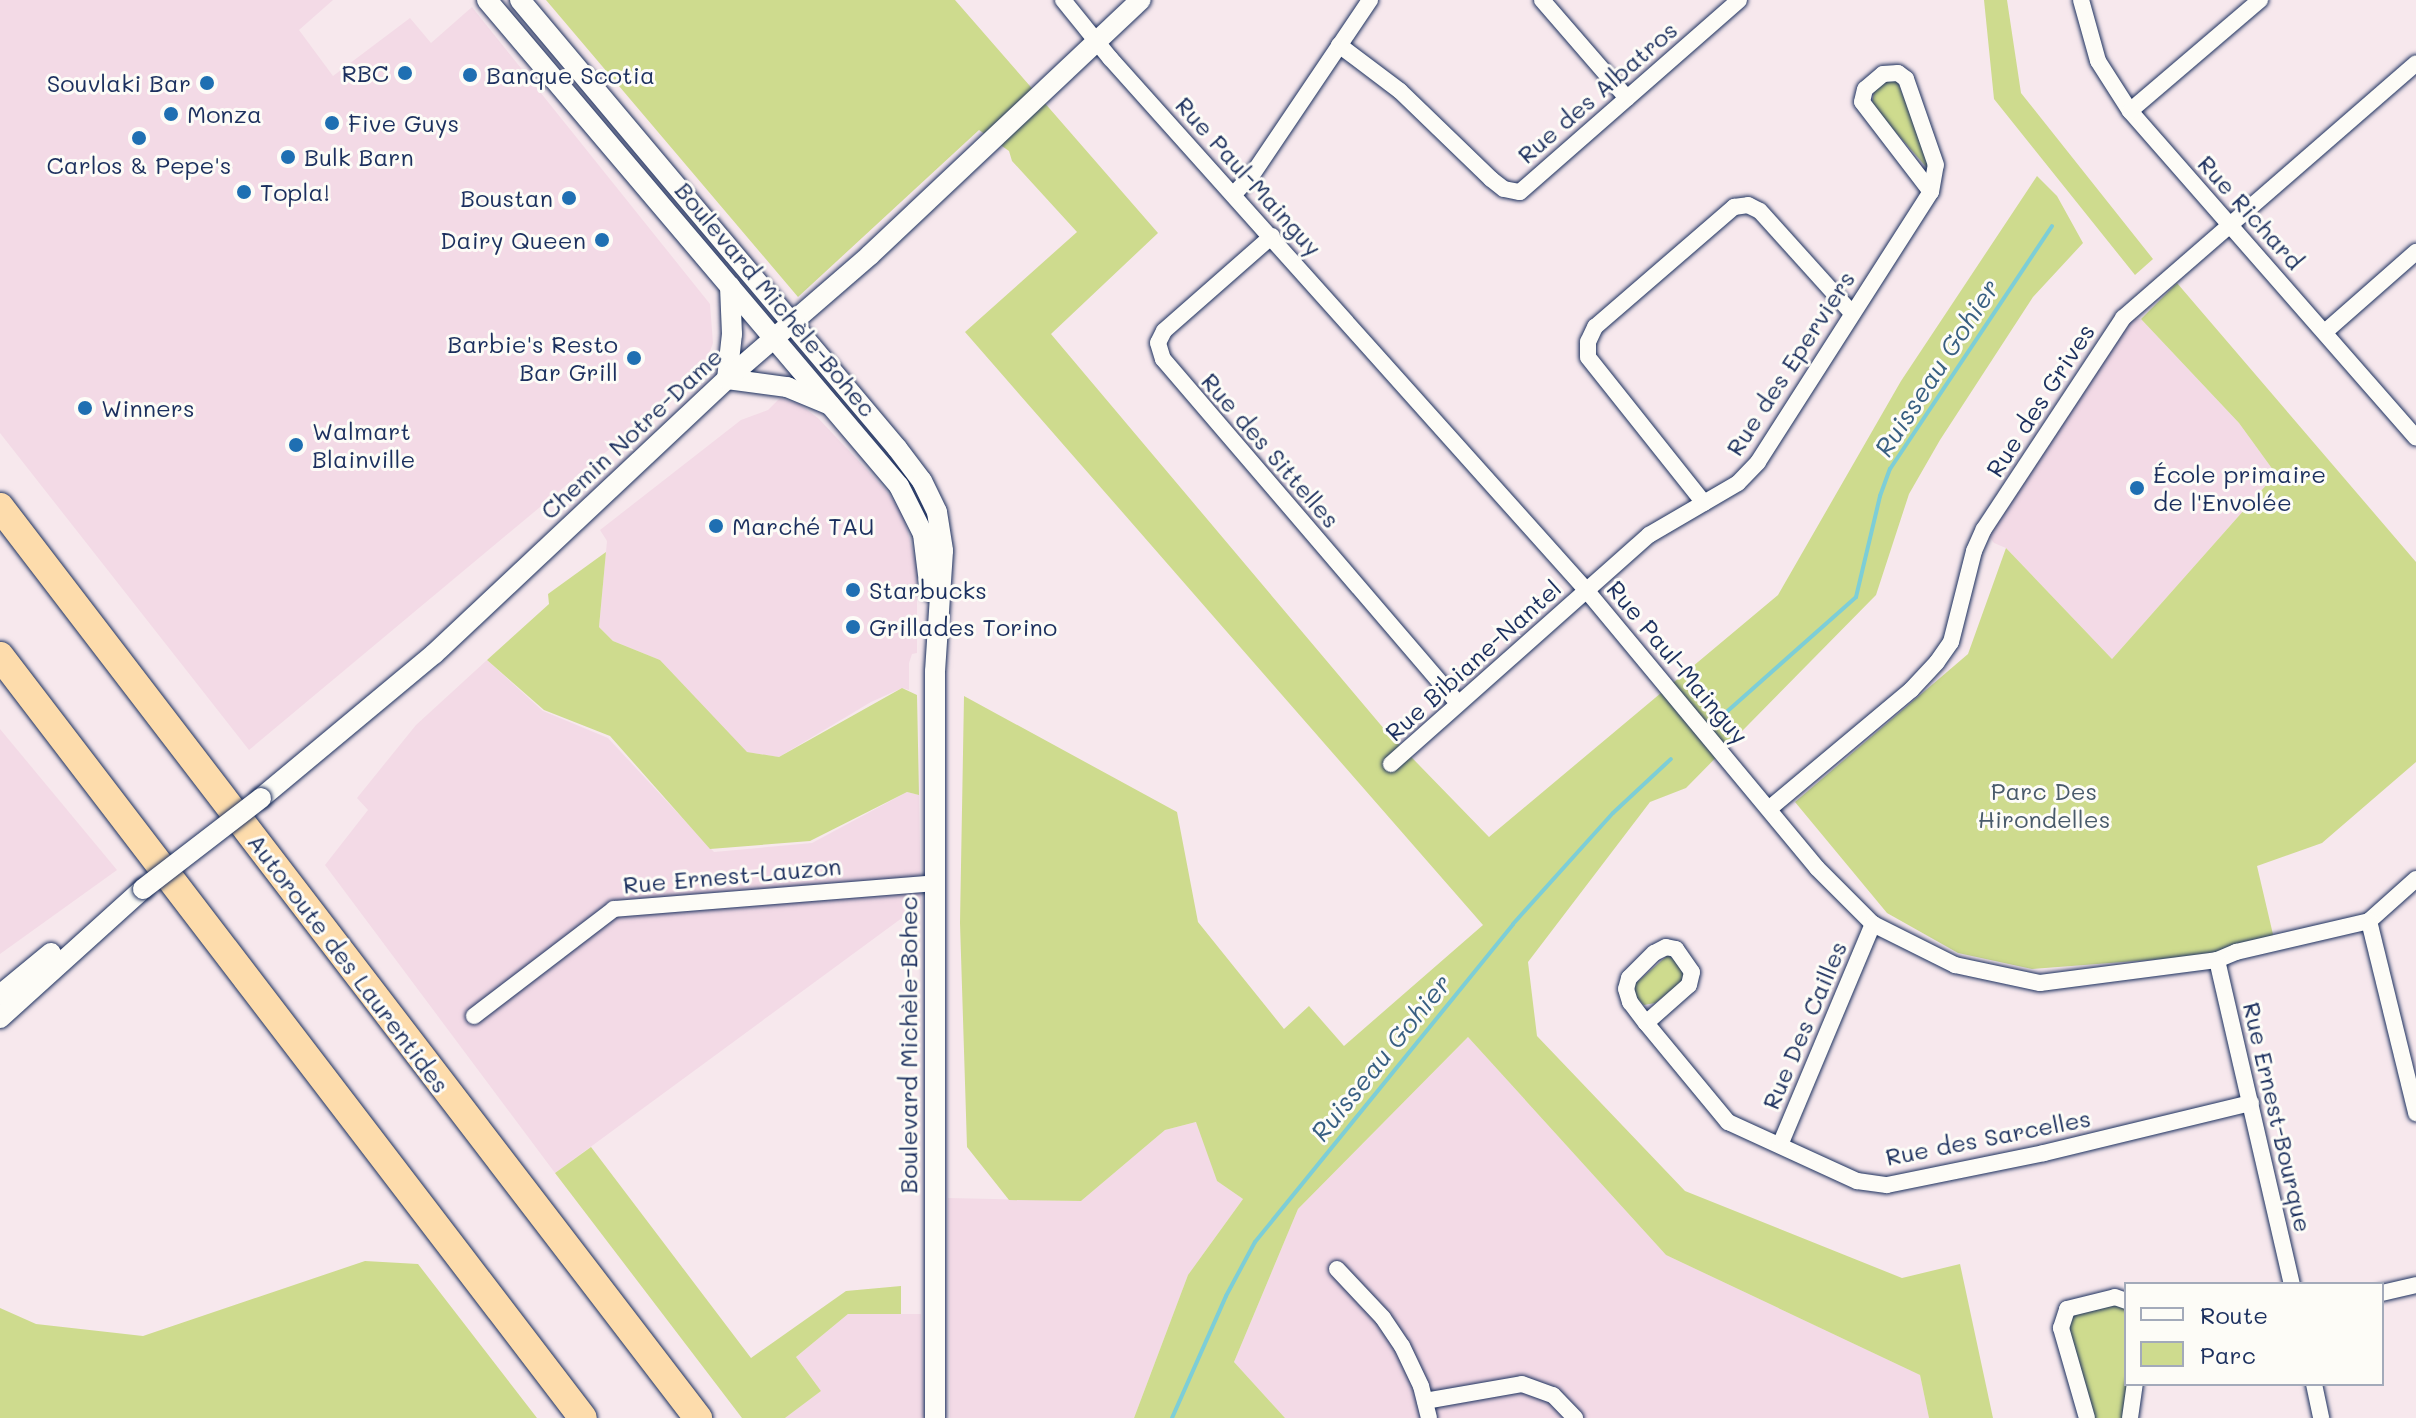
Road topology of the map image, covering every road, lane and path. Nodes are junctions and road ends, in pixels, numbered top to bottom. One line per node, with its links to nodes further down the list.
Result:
1 (487, 0): 20 (street, Boulevard Michèle-Bohec)
2 (520, 0): 22 (street, Boulevard Michèle-Bohec)
3 (1063, 0): 10 (street, Rue Paul-Mainguy)
4 (1141, 0): 10 (street, Chemin Notre-Dame)
5 (1370, 0): 11 (street)
6 (1542, 0): 13 (street)
7 (1739, 0): 13 (street, Rue des Albatros)
8 (2081, 0): 14 (street, Rue Richard)
9 (2260, 0): 14 (street)
10 (1097, 41): 16 (street, Rue Paul-Mainguy); 22 (street, Chemin Notre-Dame)
11 (1339, 45): 13 (street, Rue des Albatros); 16 (street)
12 (2416, 63): 17 (street, Rue des Grives)
13 (1627, 98)
14 (2130, 111): 17 (street, Rue Richard)
15 (1931, 192): 15 (street); 21 (street, Rue des Eperviers)
16 (1234, 194): 18 (street, Rue Paul-Mainguy)
17 (2228, 225): 23 (street, Rue Richard); 35 (street, Rue des Grives)
18 (1272, 236): 30 (street, Rue Paul-Mainguy); 33 (street, Rue des Sittelles)
19 (2416, 252): 23 (street)
20 (730, 286): 24 (street, Boulevard Michèle-Bohec); 25 (street)
21 (1852, 313): 28 (street, Rue des Eperviers); 28 (street)
22 (792, 323): 24 (street, Chemin Notre-Dame); 32 (street, Boulevard Michèle-Bohec)
23 (2326, 331): 27 (street, Rue Richard)
24 (775, 337): 25 (street, Chemin Notre-Dame); 26 (street, Boulevard Michèle-Bohec)
25 (727, 379): 26 (street); 38 (street, Chemin Notre-Dame, bridge)
26 (833, 407): 32 (street, Boulevard Michèle-Bohec)
27 (2416, 438)
28 (1704, 503): 30 (street, Rue des Eperviers)
29 (0, 507): 58 (highway, Autoroute des Laurentides)
30 (1587, 591): 33 (street, Rue Bibiane-Nantel); 35 (street, Rue Paul-Mainguy)
31 (0, 656): 57 (highway)
32 (935, 671): 37 (street, Boulevard Michèle-Bohec)
33 (1458, 703): 34 (street, Rue Bibiane-Nantel)
34 (1391, 764)
35 (1770, 808): 40 (street, Rue Paul-Mainguy)
36 (2416, 879): 39 (street, Rue Paul-Mainguy)
37 (934, 883): 43 (street, Rue Ernest-Lauzon); 59 (street, Boulevard Michèle-Bohec)
38 (143, 889): 42 (street, Chemin Notre-Dame); 44 (street, Chemin Notre-Dame)
39 (2369, 921): 41 (street, Rue Paul-Mainguy); 47 (street)
40 (1873, 924): 41 (street, Rue Paul-Mainguy); 48 (street, Rue Des Cailles)
41 (2217, 960): 46 (street, Rue Ernest-Bourque)
42 (0, 995)
43 (474, 1016)
44 (0, 1018)
45 (1646, 1023): 45 (street, Rue des Sarcelles); 48 (street, Rue des Sarcelles)
46 (2251, 1103): 48 (street, Rue des Sarcelles); 50 (street, Rue Ernest-Bourque)
47 (2416, 1113)
48 (1780, 1145)
49 (1337, 1269): 56 (street)
50 (2292, 1282)
51 (2416, 1285): 52 (street)
52 (2384, 1293)
53 (2124, 1300): 61 (street)
54 (2135, 1386): 62 (street)
55 (2314, 1386): 63 (street)
56 (1427, 1410): 60 (street)
57 (583, 1418)
58 (698, 1418)
59 (935, 1418)
60 (1575, 1418)
61 (2087, 1418)
62 (2130, 1418)
63 (2321, 1418)

